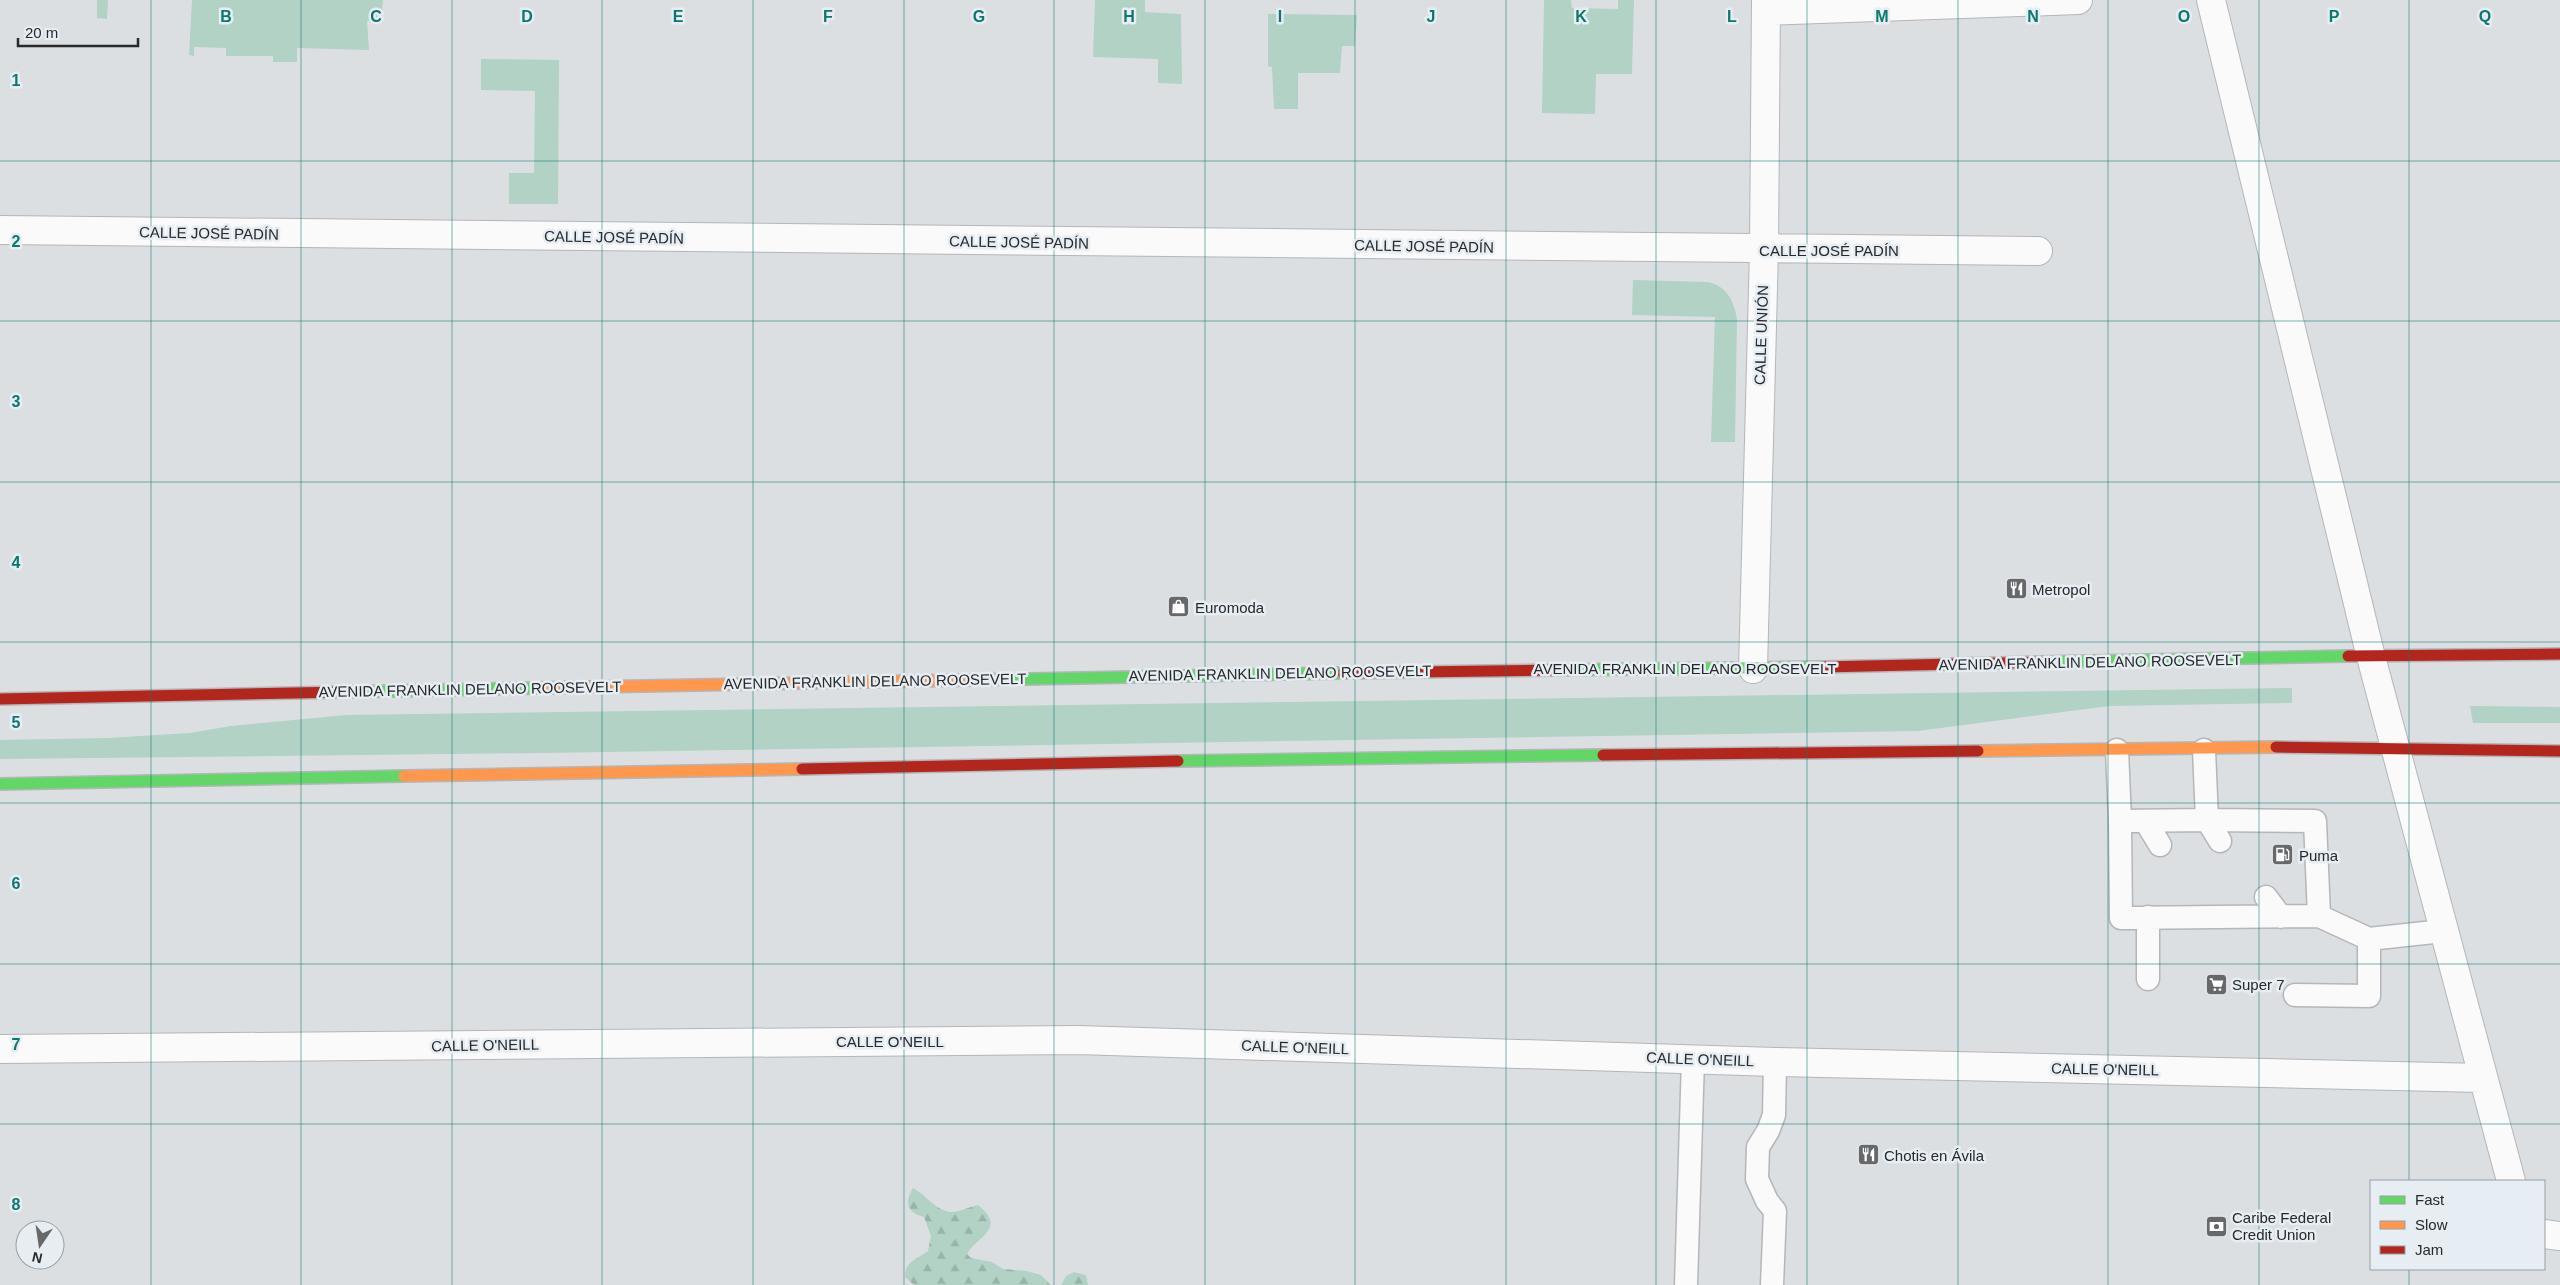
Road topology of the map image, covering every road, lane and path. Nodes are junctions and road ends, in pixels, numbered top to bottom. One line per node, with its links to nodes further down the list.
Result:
1 (2078, 0): 3 (street)
2 (2211, 0): 8 (street)
3 (1766, 5): 5 (street, CALLE UNIÓN)
4 (0, 230): 5 (street, CALLE JOSÉ PADÍN)
5 (1764, 250): 6 (street, CALLE JOSÉ PADÍN); 9 (street, CALLE UNIÓN)
6 (2038, 251)
7 (2560, 654): 8 (main road, AVENIDA FRANKLIN DELANO ROOSEVELT)
8 (2371, 657): 9 (main road, AVENIDA FRANKLIN DELANO ROOSEVELT); 11 (street)
9 (1753, 669): 10 (main road, AVENIDA FRANKLIN DELANO ROOSEVELT)
10 (0, 699)
11 (2395, 748): 13 (main road); 14 (main road); 27 (street)
12 (2117, 750): 13 (main road); 15 (main road); 17 (lane)
13 (2204, 750): 16 (lane)
14 (2560, 750)
15 (0, 784)
16 (2207, 820): 18 (lane); 19 (lane); 24 (lane)
17 (2120, 821): 18 (lane); 25 (lane)
18 (2146, 822): 20 (lane)
19 (2220, 842)
20 (2160, 846)
21 (2266, 897): 26 (lane)
22 (2204, 899): 23 (lane)
23 (2220, 915): 25 (lane); 26 (lane)
24 (2320, 916): 26 (lane); 28 (lane)
25 (2148, 917): 29 (lane)
26 (2281, 917)
27 (2443, 931): 28 (lane); 34 (street)
28 (2368, 939): 30 (lane)
29 (2148, 979)
30 (2296, 995)
31 (0, 1049): 32 (street, CALLE O'NEILL)
32 (1693, 1059): 33 (street, CALLE O'NEILL); 38 (lane)
33 (1775, 1062): 34 (street, CALLE O'NEILL); 39 (lane)
34 (2482, 1078): 35 (street)
35 (2512, 1180)
36 (2545, 1234): 37 (street)
37 (2560, 1236)
38 (1686, 1285)
39 (1772, 1285)

